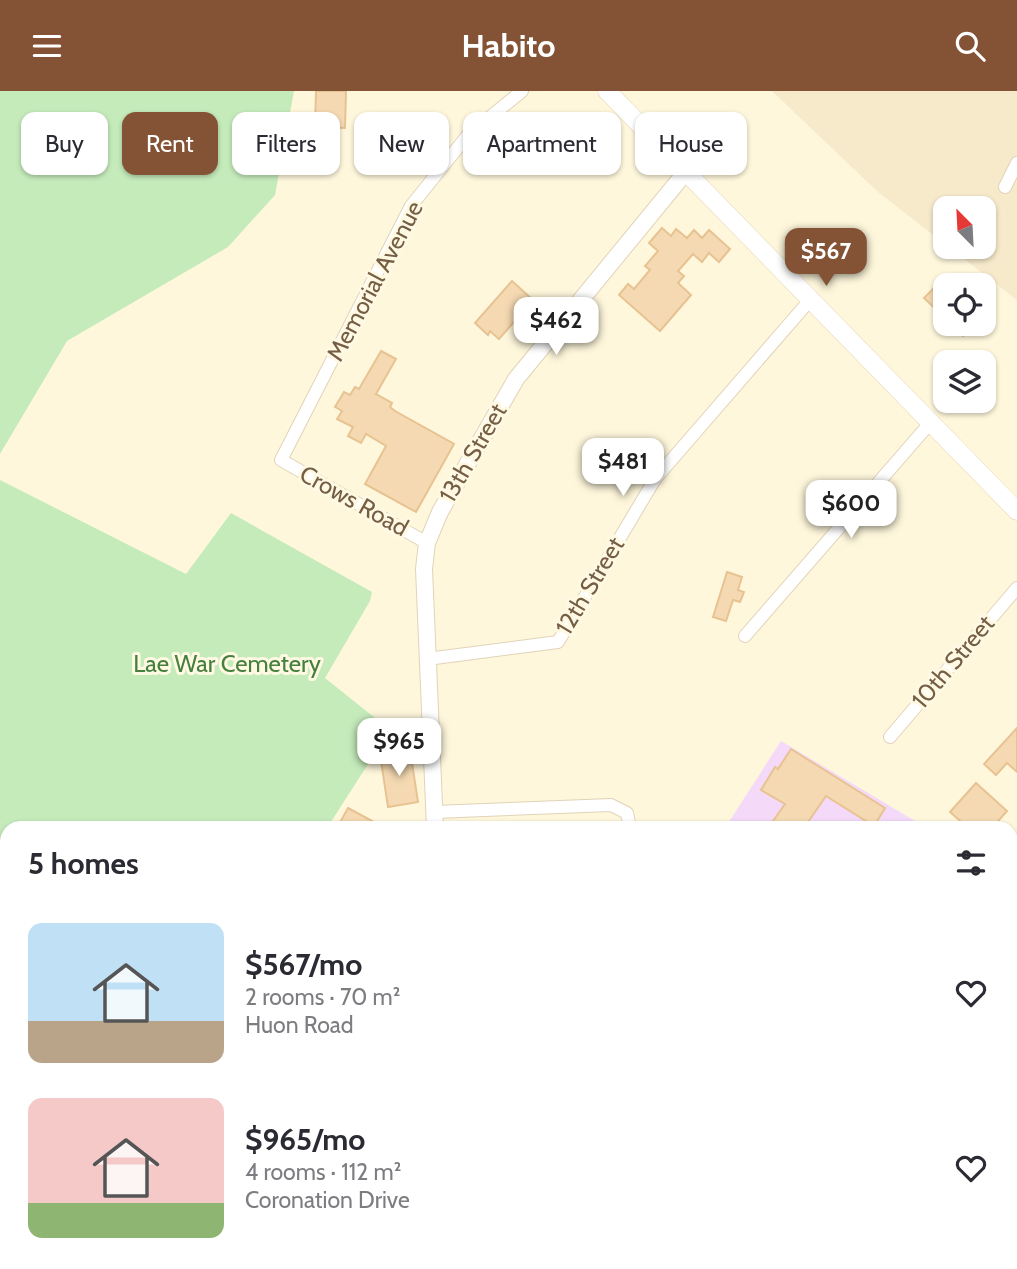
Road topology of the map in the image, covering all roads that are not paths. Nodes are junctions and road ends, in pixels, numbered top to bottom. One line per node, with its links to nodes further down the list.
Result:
1 (522, 91): 10 (street, Memorial Avenue)
2 (607, 91): 3 (main road)
3 (635, 120)
4 (1017, 163): 7 (street)
5 (683, 175): 12 (street, 13th Street)
6 (687, 175): 8 (main road)
7 (1005, 187)
8 (810, 300): 9 (main road); 15 (street, 12th Street)
9 (931, 422): 11 (main road); 14 (street)
10 (281, 460): 12 (street, Crows Road)
11 (1017, 512)
12 (427, 543): 15 (street, 13th Street)
13 (1017, 588): 16 (street, 10th Street)
14 (745, 636)
15 (428, 659): 17 (street, 13th Street)
16 (890, 737)
17 (435, 820): 18 (street)
18 (629, 821)

